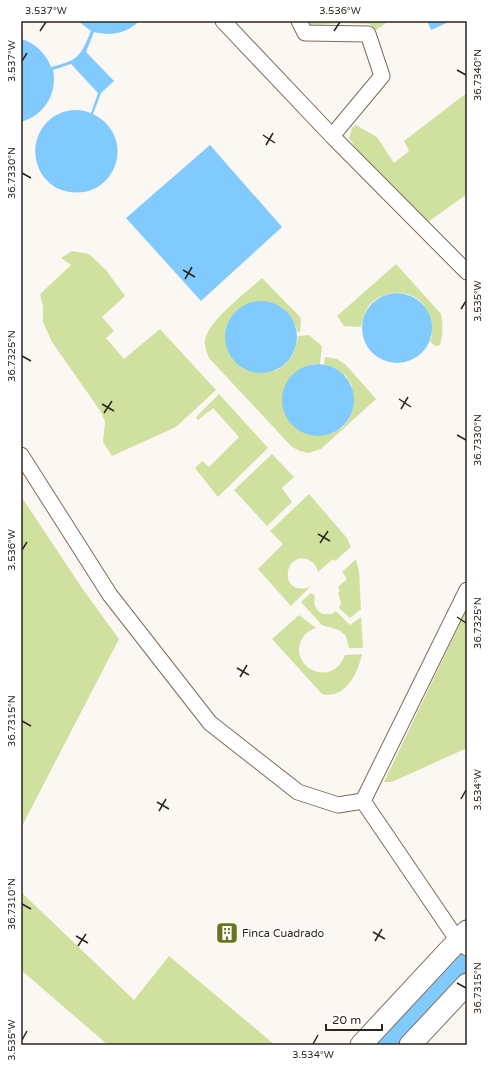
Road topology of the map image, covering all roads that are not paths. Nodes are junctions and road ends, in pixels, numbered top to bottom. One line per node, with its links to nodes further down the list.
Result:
1 (223, 21): 3 (street)
2 (299, 21): 3 (street)
3 (332, 136): 4 (street)
4 (467, 272)
5 (21, 455): 7 (street)
6 (467, 590): 7 (street)
7 (363, 801): 8 (street)
8 (464, 941): 10 (street)
9 (467, 984): 11 (street)
10 (362, 1045)
11 (410, 1045)

